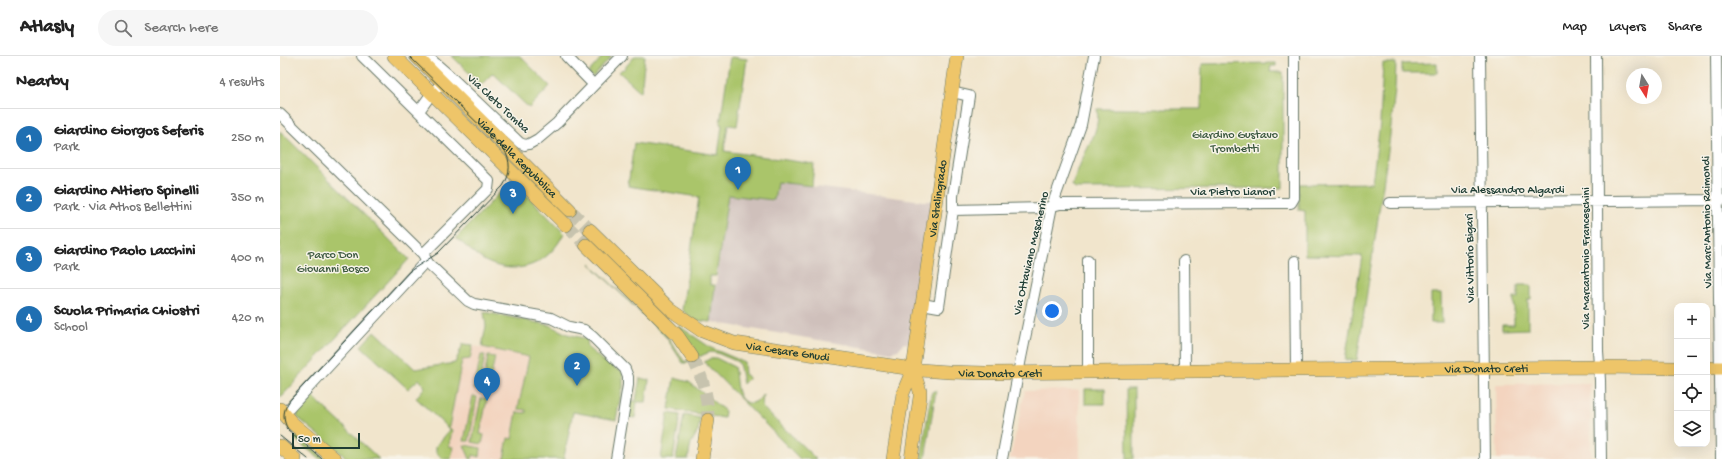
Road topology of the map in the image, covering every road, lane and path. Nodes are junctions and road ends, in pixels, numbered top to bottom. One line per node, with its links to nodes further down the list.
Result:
1 (362, 56): 17 (street)
2 (394, 56): 16 (main road, Viale della Repubblica)
3 (416, 56): 13 (main road, Viale della Repubblica)
4 (427, 56): 13 (street, Via Cleto Tomba)
5 (566, 56): 14 (street)
6 (622, 56): 14 (street, Via Cleto Tomba)
7 (957, 56): 15 (main road, Via Stalingrado)
8 (1094, 56): 24 (street, Via Ottaviano Mascherino)
9 (1294, 56): 24 (street, Via Pietro Lianori)
10 (1480, 56): 22 (street, Via Vittorio Bigari)
11 (1596, 56): 21 (street, Via Marcantonio Franceschini)
12 (1716, 56): 20 (street, Via Marc'Antonio Raimondi)
13 (447, 79): 14 (street, Via Cleto Tomba); 16 (street); 19 (main road, Viale della Repubblica)
14 (594, 85)
15 (952, 92): 25 (street, Via Stalingrado); 33 (main road, Via Stalingrado)
16 (432, 93): 17 (street); 19 (main road, Viale della Repubblica)
17 (419, 111): 29 (street)
18 (280, 114): 29 (street)
19 (541, 200): 26 (main road, Viale della Repubblica)
20 (1720, 200): 21 (street, Via Alessandro Algardi); 39 (street, Via Marc'Antonio Raimondi)
21 (1598, 201): 22 (street, Via Alessandro Algardi); 35 (street, Via Marcantonio Franceschini)
22 (1481, 202): 23 (street, Via Alessandro Algardi); 36 (street, Via Vittorio Bigari)
23 (1390, 204)
24 (1052, 206): 25 (street, Via Stalingrado); 43 (street, Via Ottaviano Mascherino)
25 (953, 210): 33 (street, Via Stalingrado)
26 (566, 225)
27 (590, 230): 40 (main road, Via Cesare Gnudi)
28 (586, 245): 34 (main road)
29 (424, 257): 45 (street); 51 (street)
30 (1088, 260): 44 (street)
31 (1184, 261): 42 (street)
32 (1295, 261): 41 (street)
33 (922, 304): 40 (main road, Via Stalingrado)
34 (692, 357)
35 (1600, 367): 36 (main road, Via Donato Creti); 37 (main road, Via Donato Creti); 58 (street, Via Marcantonio Franceschini)
36 (1484, 368): 41 (main road, Via Donato Creti); 57 (street, Via Vittorio Bigari)
37 (1674, 368)
38 (1710, 368): 39 (main road)
39 (1721, 368): 59 (street, Via Marc'Antonio Raimondi)
40 (913, 369): 43 (main road, Via Donato Creti); 54 (main road, Via Stalingrado); 55 (main road, Via Stalingrado)
41 (1296, 370): 42 (main road, Via Donato Creti)
42 (1185, 371): 44 (main road, Via Donato Creti)
43 (1018, 372): 44 (main road, Via Donato Creti); 56 (street, Via Ottaviano Mascherino)
44 (1088, 372)
45 (282, 412): 50 (main road)
46 (708, 420): 47 (main road)
47 (705, 442): 52 (main road); 53 (main road)
48 (280, 446): 49 (main road)
49 (295, 459)
50 (335, 459)
51 (616, 459)
52 (698, 459)
53 (702, 459)
54 (893, 459)
55 (911, 459)
56 (1002, 459)
57 (1485, 459)
58 (1601, 459)
59 (1722, 459)

